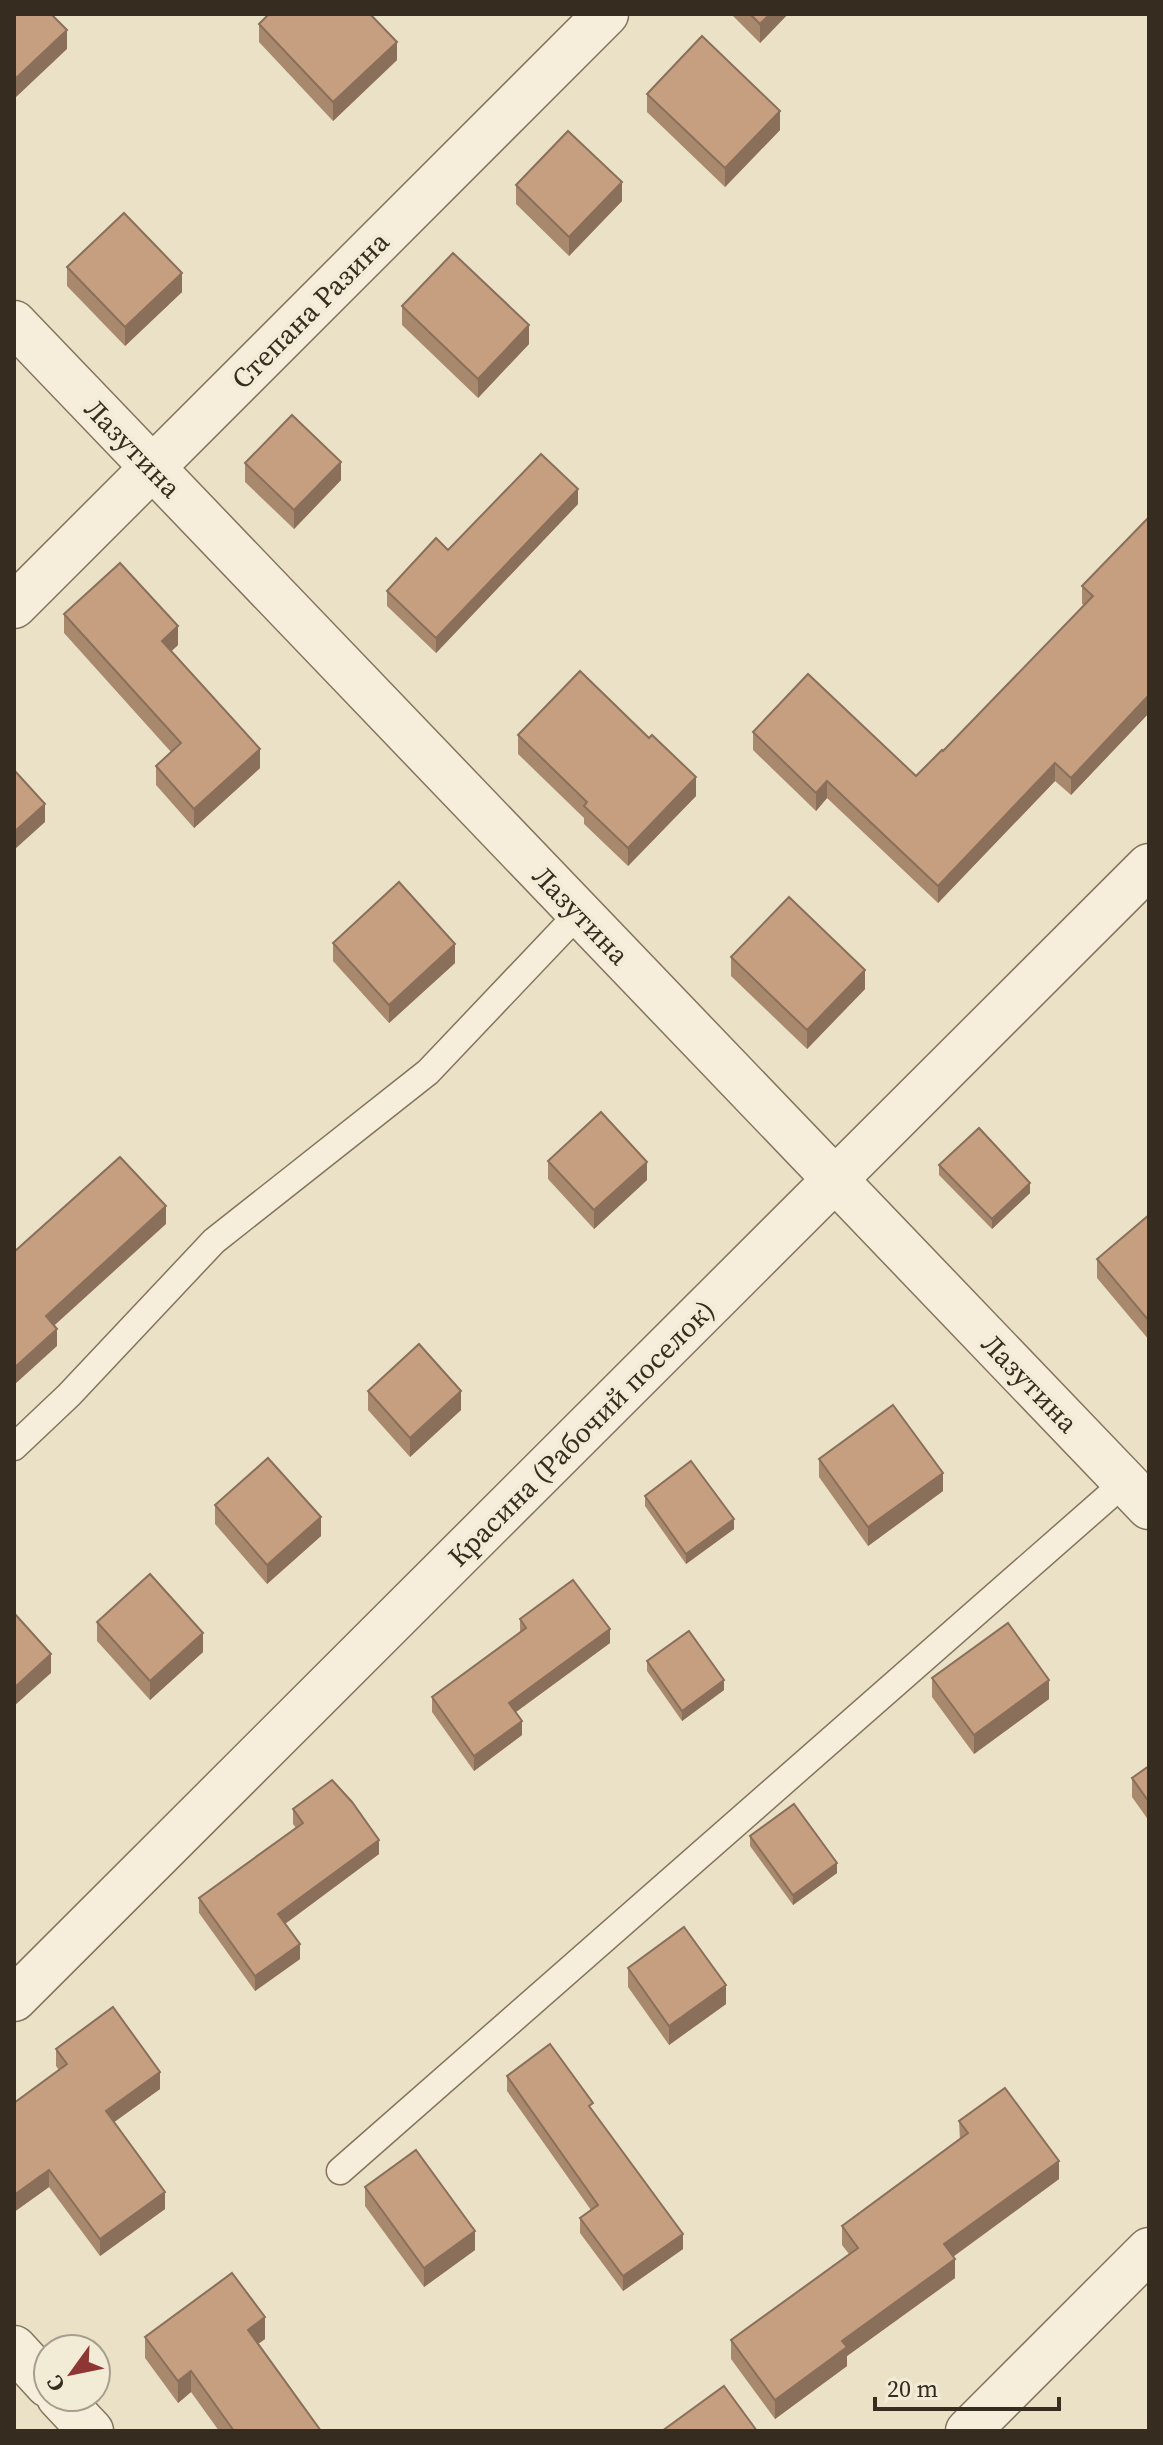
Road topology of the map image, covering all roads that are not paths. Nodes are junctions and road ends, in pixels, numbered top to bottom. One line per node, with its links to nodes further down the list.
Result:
1 (606, 14): 3 (street, Степана Разина)
2 (14, 323): 3 (street, Лазутина)
3 (152, 468): 4 (street, Степана Разина); 6 (street, Лазутина)
4 (14, 606)
5 (1149, 866): 7 (street, Красина (Рабочий поселок))
6 (579, 913): 7 (street, Лазутина); 8 (lane)
7 (835, 1179): 9 (street, Лазутина); 10 (street, Красина (Рабочий поселок))
8 (14, 1447)
9 (1137, 1495): 11 (lane)
10 (14, 1999)
11 (340, 2171)
12 (1149, 2250): 17 (street)
13 (14, 2348): 14 (street)
14 (32, 2368)
15 (74, 2413): 16 (street)
16 (91, 2431)
17 (968, 2431)

